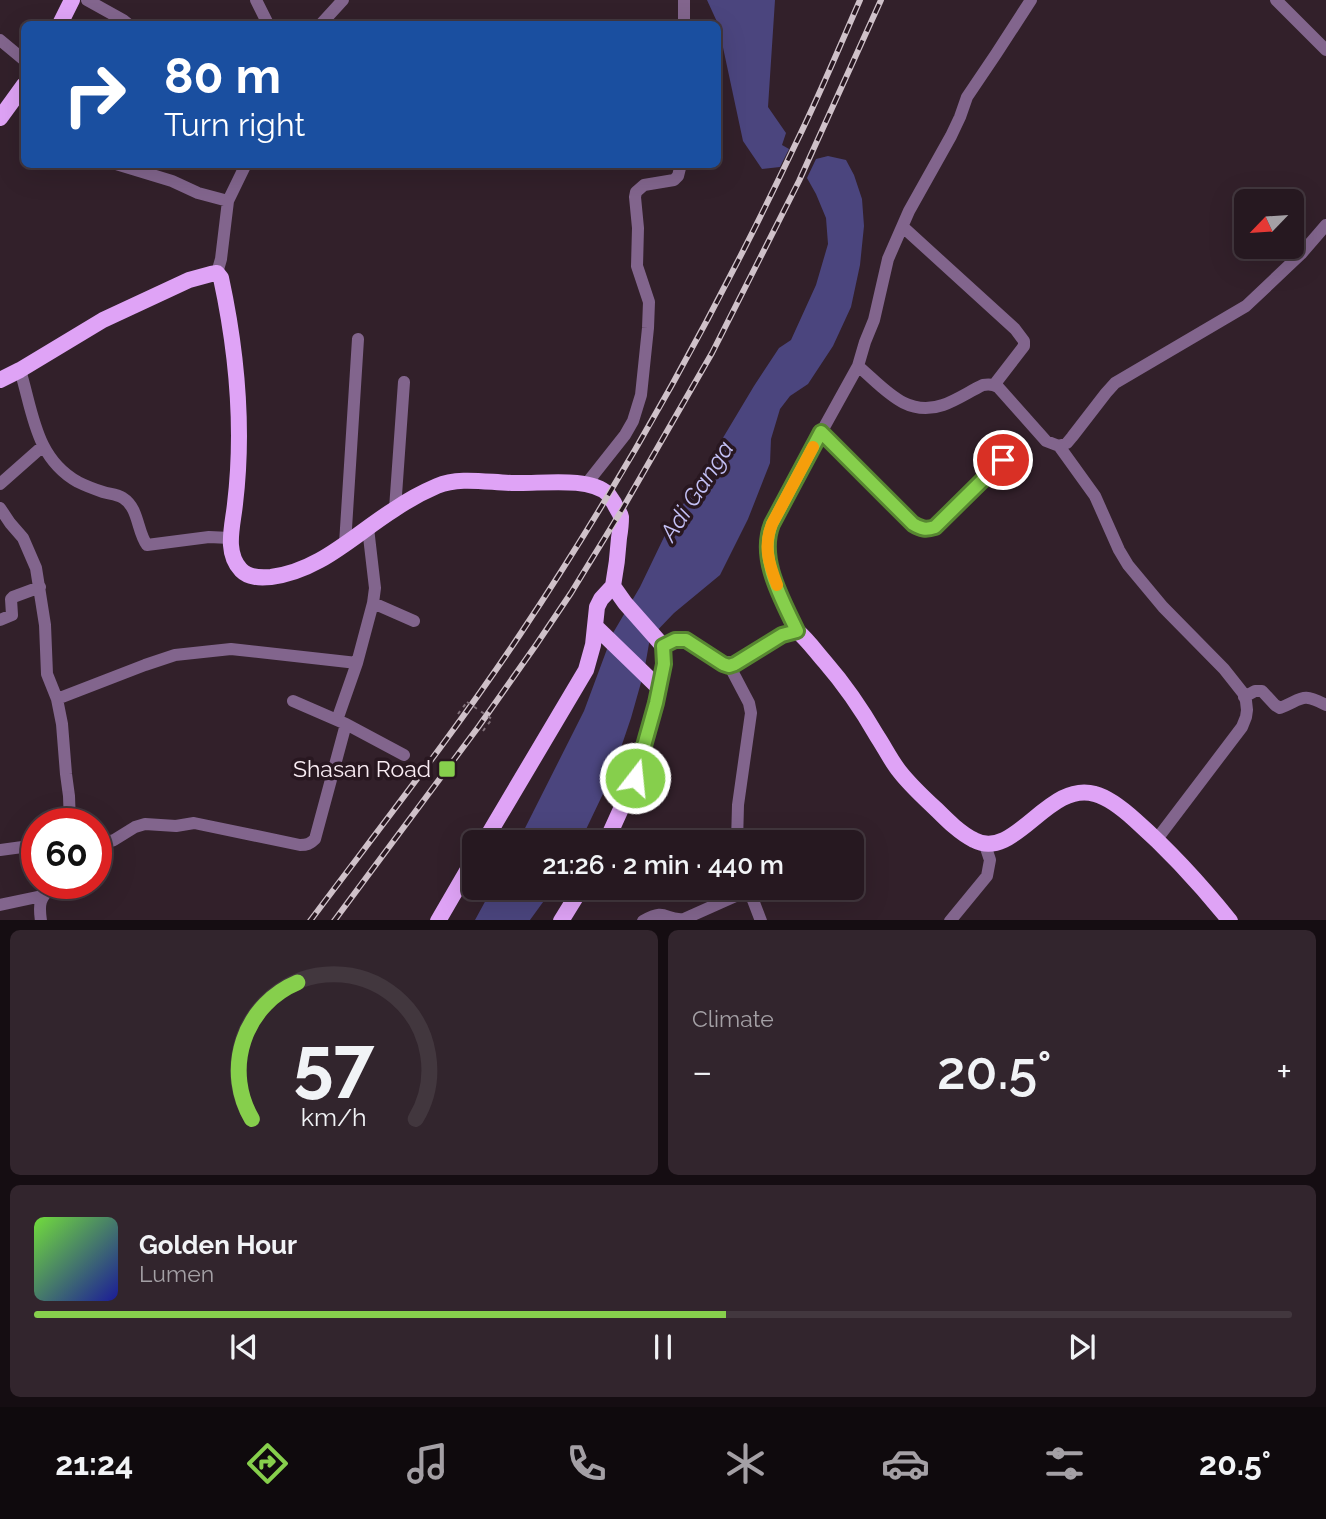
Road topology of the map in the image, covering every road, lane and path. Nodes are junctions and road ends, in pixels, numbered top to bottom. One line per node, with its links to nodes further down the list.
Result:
1 (72, 0): 8 (main road)
2 (87, 0): 9 (street)
3 (256, 0): 10 (street)
4 (343, 0): 11 (street)
5 (684, 0): 12 (street)
6 (1031, 0): 23 (street)
7 (1276, 0): 14 (street)
8 (62, 21)
9 (124, 21)
10 (266, 21)
11 (324, 21)
12 (684, 21)
13 (0, 40): 15 (street)
14 (1326, 50)
15 (21, 58)
16 (21, 89): 17 (main road)
17 (0, 118)
18 (129, 168): 21 (street)
19 (244, 168): 21 (street)
20 (680, 168): 36 (street)
21 (228, 201): 24 (street)
22 (1326, 225): 33 (street)
23 (903, 227): 26 (street); 30 (street)
24 (217, 274): 27 (main road); 40 (main road)
25 (358, 339): 41 (street)
26 (858, 366): 30 (street); 31 (street)
27 (20, 370): 28 (main road); 32 (street)
28 (0, 380)
29 (404, 382): 38 (street)
30 (994, 385): 33 (street)
31 (821, 432): 34 (street); 48 (street)
32 (43, 446): 35 (street); 40 (street)
33 (1059, 446): 53 (street)
34 (1003, 460)
35 (0, 484)
36 (587, 484): 38 (main road); 42 (main road)
37 (0, 509): 43 (street)
38 (395, 509): 39 (main road)
39 (368, 528): 41 (main road); 44 (street)
40 (230, 538): 41 (main road)
41 (345, 544)
42 (614, 586): 47 (main road); 49 (main road)
43 (40, 587): 45 (street); 54 (street)
44 (373, 603): 46 (street); 50 (street)
45 (0, 620)
46 (414, 621)
47 (598, 630): 52 (main road); 62 (main road)
48 (797, 631): 51 (main road); 67 (main road)
49 (659, 643): 51 (main road); 52 (main road)
50 (356, 663): 54 (street); 58 (street)
51 (729, 666): 64 (street)
52 (659, 688): 63 (main road)
53 (1244, 696): 56 (street); 65 (street)
54 (57, 699): 61 (street)
55 (293, 701): 58 (street)
56 (1326, 705)
57 (458, 714): 59 (path, bridge)
58 (342, 722): 60 (street); 66 (street)
59 (483, 731)
60 (404, 755)
61 (69, 808)
62 (491, 830)
63 (611, 830)
64 (737, 830)
65 (1157, 839): 67 (main road); 83 (main road)
66 (112, 841)
67 (985, 845): 82 (street)
68 (21, 847): 69 (street)
69 (0, 850)
70 (462, 879): 78 (main road)
71 (28, 899): 76 (street)
72 (40, 899): 77 (street)
73 (574, 900): 79 (main road)
74 (725, 900): 80 (street)
75 (753, 900): 81 (street)
76 (0, 905)
77 (41, 920)
78 (438, 920)
79 (561, 920)
80 (643, 920)
81 (761, 920)
82 (950, 920)
83 (1230, 920)

